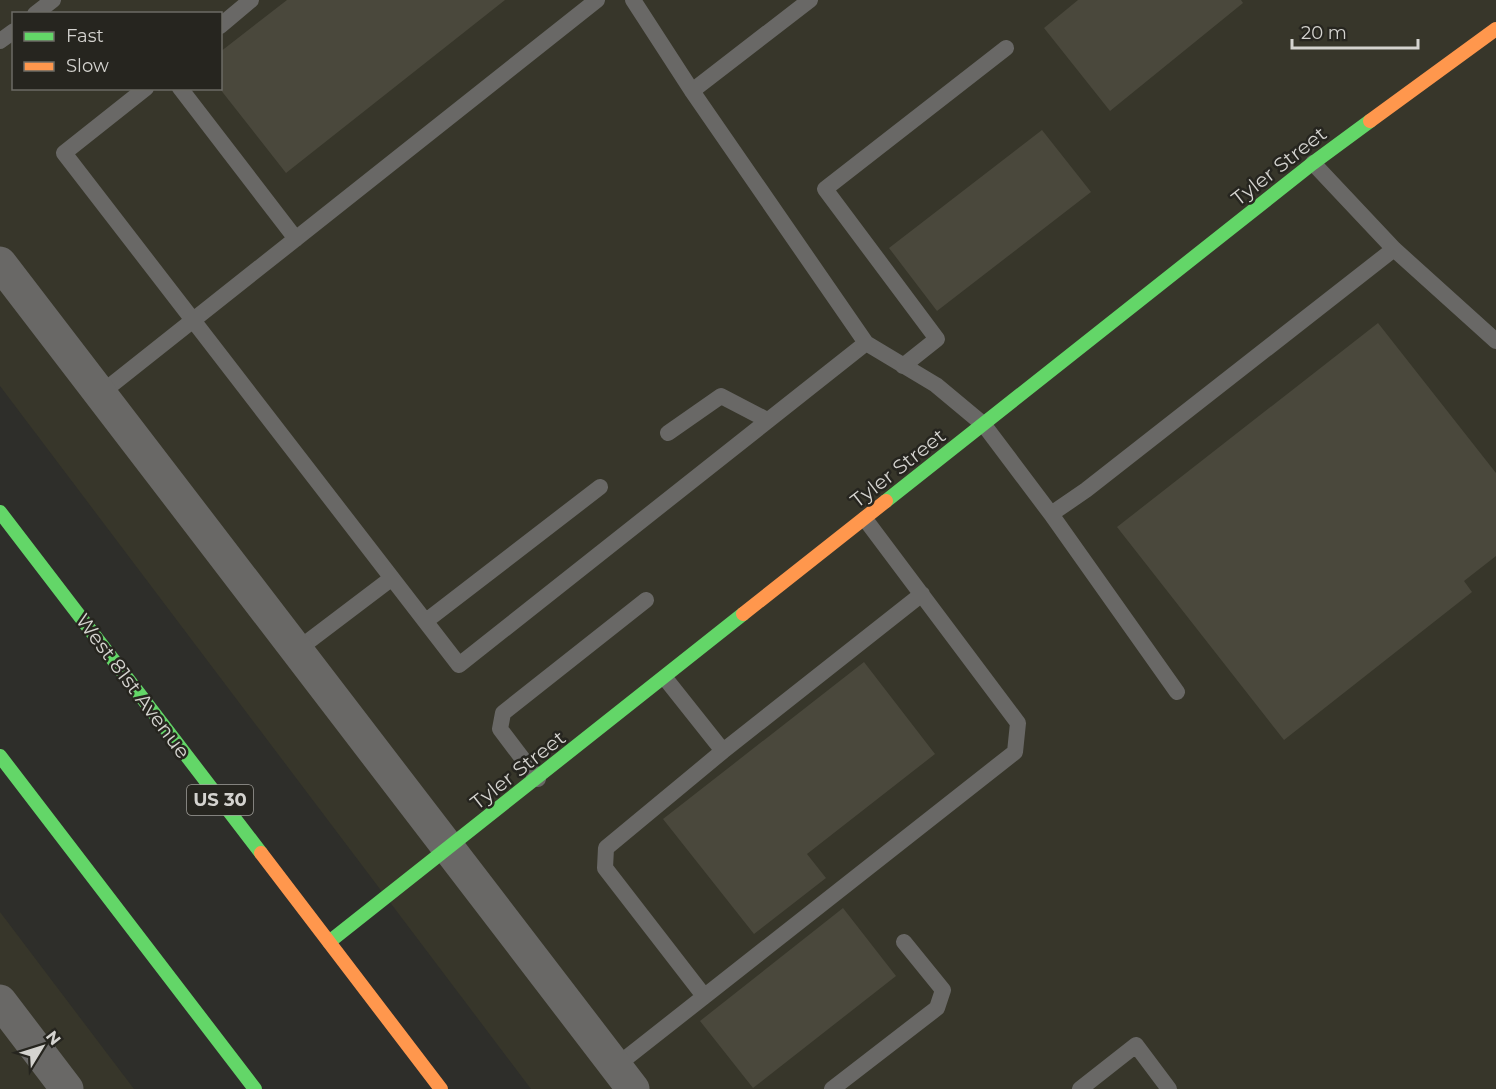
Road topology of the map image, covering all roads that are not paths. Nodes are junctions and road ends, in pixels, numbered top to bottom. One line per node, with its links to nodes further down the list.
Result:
1 (53, 0): 6 (lane)
2 (251, 0): 7 (lane)
3 (597, 0): 14 (lane)
4 (633, 0): 12 (lane)
5 (810, 0): 12 (lane)
6 (38, 12)
7 (222, 24)
8 (1496, 29): 13 (street, Tyler Street)
9 (1006, 48): 20 (lane)
10 (143, 90): 17 (lane)
11 (182, 90): 14 (lane)
12 (692, 91): 19 (lane)
13 (1313, 163): 15 (lane); 23 (street, Tyler Street)
14 (296, 239): 17 (lane)
15 (1394, 249): 18 (lane); 27 (lane)
16 (0, 263): 21 (street)
17 (194, 320): 21 (lane); 29 (lane)
18 (1496, 341)
19 (866, 343): 20 (lane); 22 (lane)
20 (903, 366): 23 (lane)
21 (100, 394): 33 (street)
22 (767, 420): 24 (lane); 32 (lane)
23 (984, 425): 27 (lane); 28 (street, Tyler Street)
24 (668, 433)
25 (600, 488): 32 (lane)
26 (0, 512): 40 (street, West 81st Avenue / US 30)
27 (1051, 514): 35 (lane)
28 (866, 519): 30 (lane); 34 (street, Tyler Street)
29 (392, 578): 32 (lane); 33 (lane)
30 (922, 594): 36 (lane); 42 (lane)
31 (646, 600): 38 (lane)
32 (426, 621)
33 (297, 650): 39 (street)
34 (665, 678): 36 (lane); 38 (street, Tyler Street)
35 (1177, 692)
36 (723, 751): 42 (lane)
37 (0, 756): 46 (street)
38 (538, 778): 39 (street, Tyler Street)
39 (449, 849): 40 (street, Tyler Street); 44 (street)
40 (329, 942): 47 (street, West 81st Avenue / US 30)
41 (904, 942): 48 (lane)
42 (704, 996): 44 (lane)
43 (0, 1000): 45 (street)
44 (624, 1078)
45 (67, 1089)
46 (255, 1089)
47 (441, 1089)
48 (832, 1089)
49 (1080, 1089): 50 (lane)
50 (1169, 1089)

